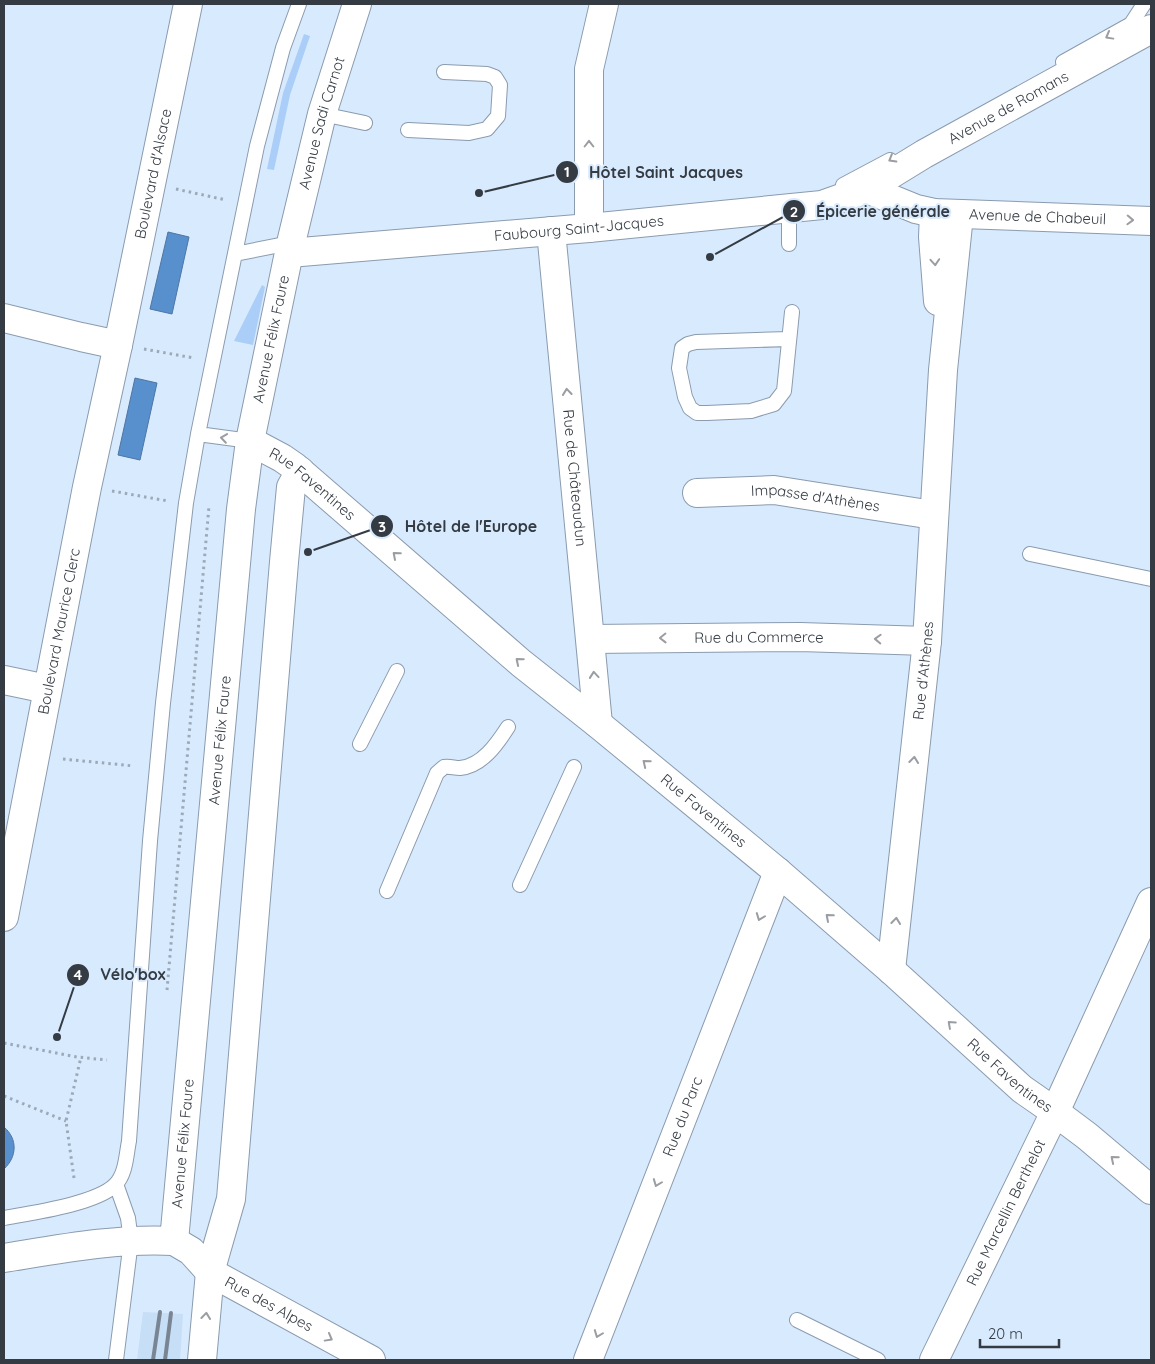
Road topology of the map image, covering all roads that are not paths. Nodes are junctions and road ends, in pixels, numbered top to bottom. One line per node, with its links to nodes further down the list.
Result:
1 (188, 4): 25 (street, Boulevard d'Alsace)
2 (299, 4): 21 (lane)
3 (357, 4): 10 (street, Avenue Sadi Carnot)
4 (604, 4): 17 (street, one-way to 4)
5 (1144, 4): 7 (lane, one-way to 7)
6 (1151, 29): 13 (street, Avenue de Romans)
7 (1054, 67)
8 (444, 72): 12 (lane)
9 (1037, 76): 17 (lane, one-way to 17)
10 (322, 114): 11 (lane); 20 (street, Avenue Sadi Carnot)
11 (365, 124)
12 (408, 130)
13 (867, 189): 14 (street, Faubourg Saint-Jacques); 15 (street, Avenue de Chabeuil)
14 (789, 209): 17 (street, Faubourg Saint-Jacques); 19 (lane)
15 (946, 214): 16 (street, Avenue de Chabeuil, one-way to 16); 30 (street, Rue d'Athènes)
16 (1151, 221)
17 (589, 222): 18 (street, Faubourg Saint-Jacques); 20 (lane)
18 (552, 231): 20 (street, Faubourg Saint-Jacques); 33 (street, Rue de Châteaudun, one-way to 18)
19 (789, 244)
20 (290, 248): 21 (lane); 27 (street, Avenue Félix Faure)
21 (235, 254): 26 (lane)
22 (792, 312): 24 (lane)
23 (4, 318): 25 (street)
24 (789, 339): 24 (lane)
25 (118, 345): 37 (street, Boulevard Maurice Clerc)
26 (198, 434): 27 (lane, one-way to 26); 49 (lane)
27 (250, 441): 28 (street, Rue Faventines); 53 (street, Avenue Félix Faure)
28 (300, 472): 39 (street, Rue Faventines, one-way to 28); 55 (street)
29 (697, 493): 30 (street, Impasse d'Athènes)
30 (934, 515): 34 (street, Rue d'Athènes)
31 (1030, 554): 32 (lane)
32 (1151, 579)
33 (591, 639): 34 (street, Rue du Commerce, one-way to 33); 39 (street, Rue de Châteaudun, one-way to 33)
34 (927, 641): 47 (street, Rue d'Athènes, one-way to 34)
35 (397, 671): 40 (lane)
36 (4, 680): 37 (street)
37 (48, 689): 46 (street, Boulevard Maurice Clerc)
38 (508, 727): 44 (lane)
39 (594, 730): 42 (street, Rue Faventines, one-way to 39)
40 (360, 744)
41 (574, 767): 43 (lane)
42 (778, 872): 47 (street, Rue Faventines, one-way to 42); 60 (street, Rue du Parc, one-way to 60)
43 (520, 885)
44 (387, 891)
45 (1151, 902): 48 (street, Rue Marcellin Berthelot)
46 (4, 917)
47 (891, 970): 48 (street, Rue Faventines, one-way to 47)
48 (1055, 1112): 50 (street, Rue Faventines, one-way to 48); 62 (street, Rue Marcellin Berthelot)
49 (116, 1184): 51 (lane); 52 (lane)
50 (1151, 1190)
51 (4, 1218)
52 (131, 1241): 53 (street); 54 (street); 57 (lane)
53 (174, 1241): 55 (street, Rue des Alpes)
54 (4, 1258)
55 (210, 1272): 58 (street, one-way to 55); 59 (street, Rue des Alpes, one-way to 59)
56 (797, 1320): 61 (lane)
57 (116, 1360)
58 (202, 1360)
59 (371, 1360)
60 (588, 1360)
61 (878, 1360)
62 (934, 1360)

